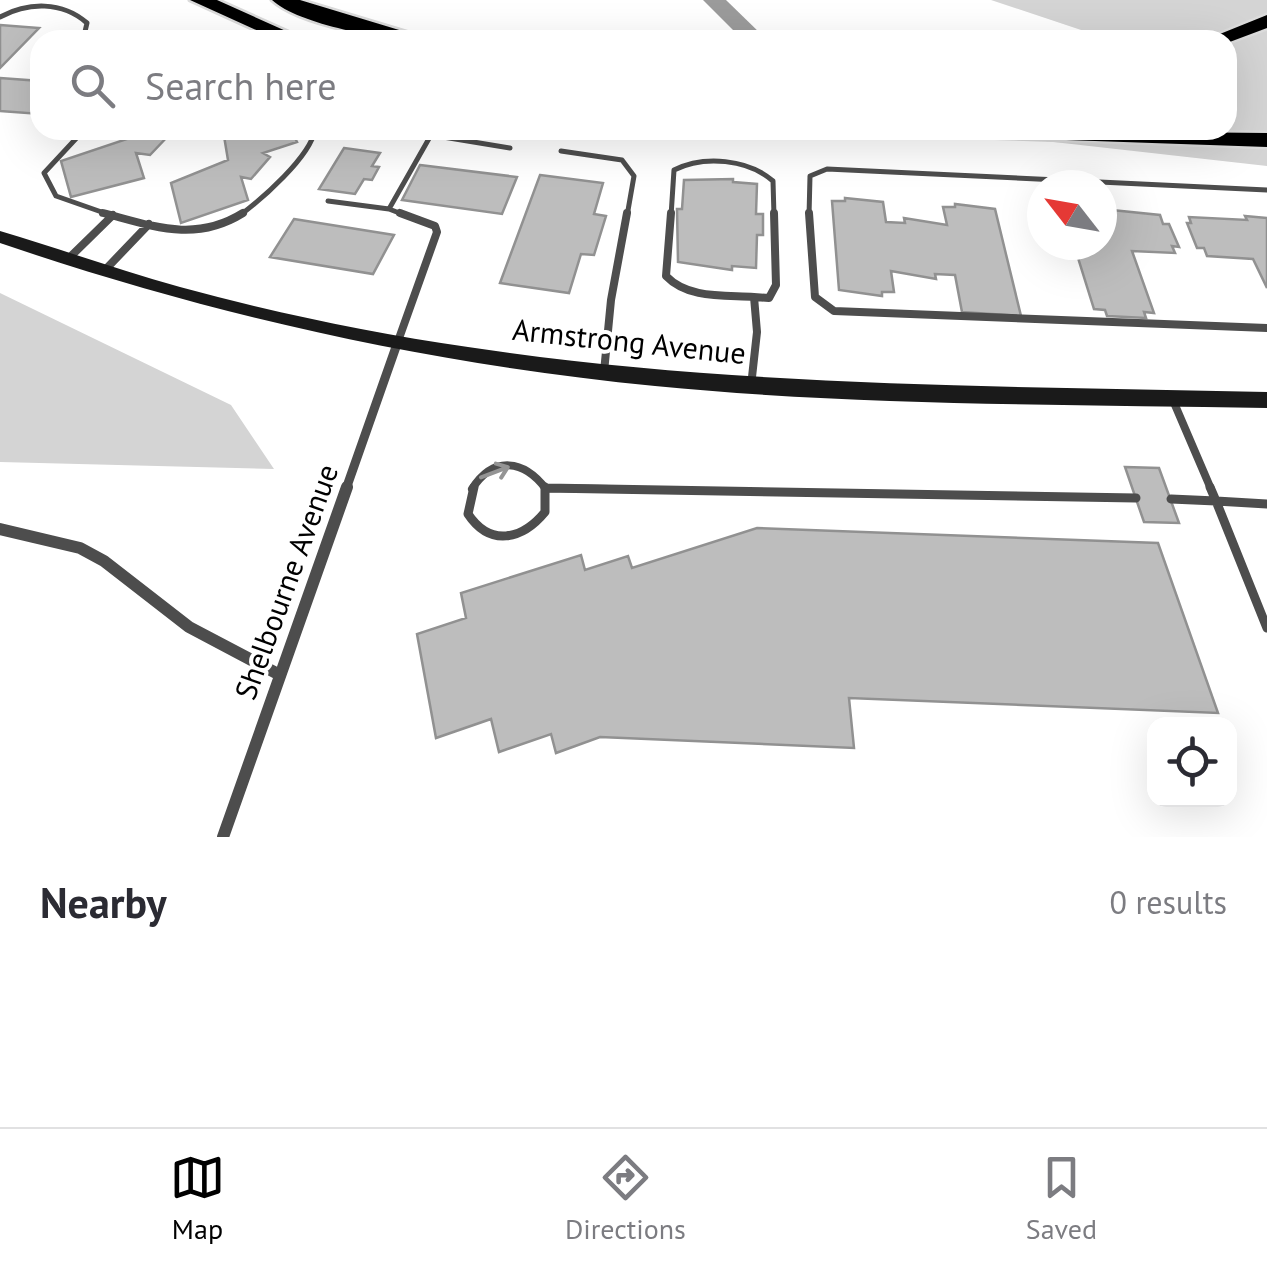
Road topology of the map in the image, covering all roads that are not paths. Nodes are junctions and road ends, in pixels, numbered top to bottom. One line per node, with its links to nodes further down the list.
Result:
1 (187, 0): 9 (highway)
2 (200, 0): 10 (highway)
3 (282, 0): 7 (highway)
4 (293, 0): 7 (highway)
5 (0, 17): 8 (lane)
6 (1267, 21): 12 (highway)
7 (342, 22): 11 (highway)
8 (85, 30)
9 (267, 30)
10 (268, 30)
11 (373, 30)
12 (1237, 32)
13 (1237, 139): 18 (highway)
14 (74, 140): 24 (lane)
15 (313, 140): 25 (lane)
16 (428, 140): 23 (lane)
17 (461, 140): 19 (lane)
18 (1267, 140)
19 (510, 148)
20 (561, 151): 32 (lane)
21 (1267, 190): 30 (lane)
22 (328, 202): 23 (lane)
23 (388, 210): 31 (lane)
24 (112, 215): 25 (lane); 27 (lane)
25 (149, 224): 28 (lane)
26 (0, 238): 27 (street, Armstrong Avenue)
27 (67, 260): 28 (street, Armstrong Avenue)
28 (105, 270): 31 (street, Armstrong Avenue)
29 (754, 297): 29 (lane); 33 (lane)
30 (1267, 328)
31 (397, 344): 32 (street, Armstrong Avenue); 43 (street, Shelbourne Avenue)
32 (604, 372): 33 (street, Armstrong Avenue)
33 (752, 386): 34 (street, Armstrong Avenue)
34 (1172, 398): 35 (street, Armstrong Avenue); 39 (lane)
35 (1267, 400)
36 (546, 488): 36 (lane, one-way to 36); 37 (lane)
37 (1136, 498)
38 (1170, 499): 39 (lane)
39 (1216, 501): 40 (lane); 42 (lane)
40 (1267, 504)
41 (0, 530): 43 (street)
42 (1267, 628)
43 (278, 674): 44 (street, Shelbourne Avenue)
44 (222, 837)

